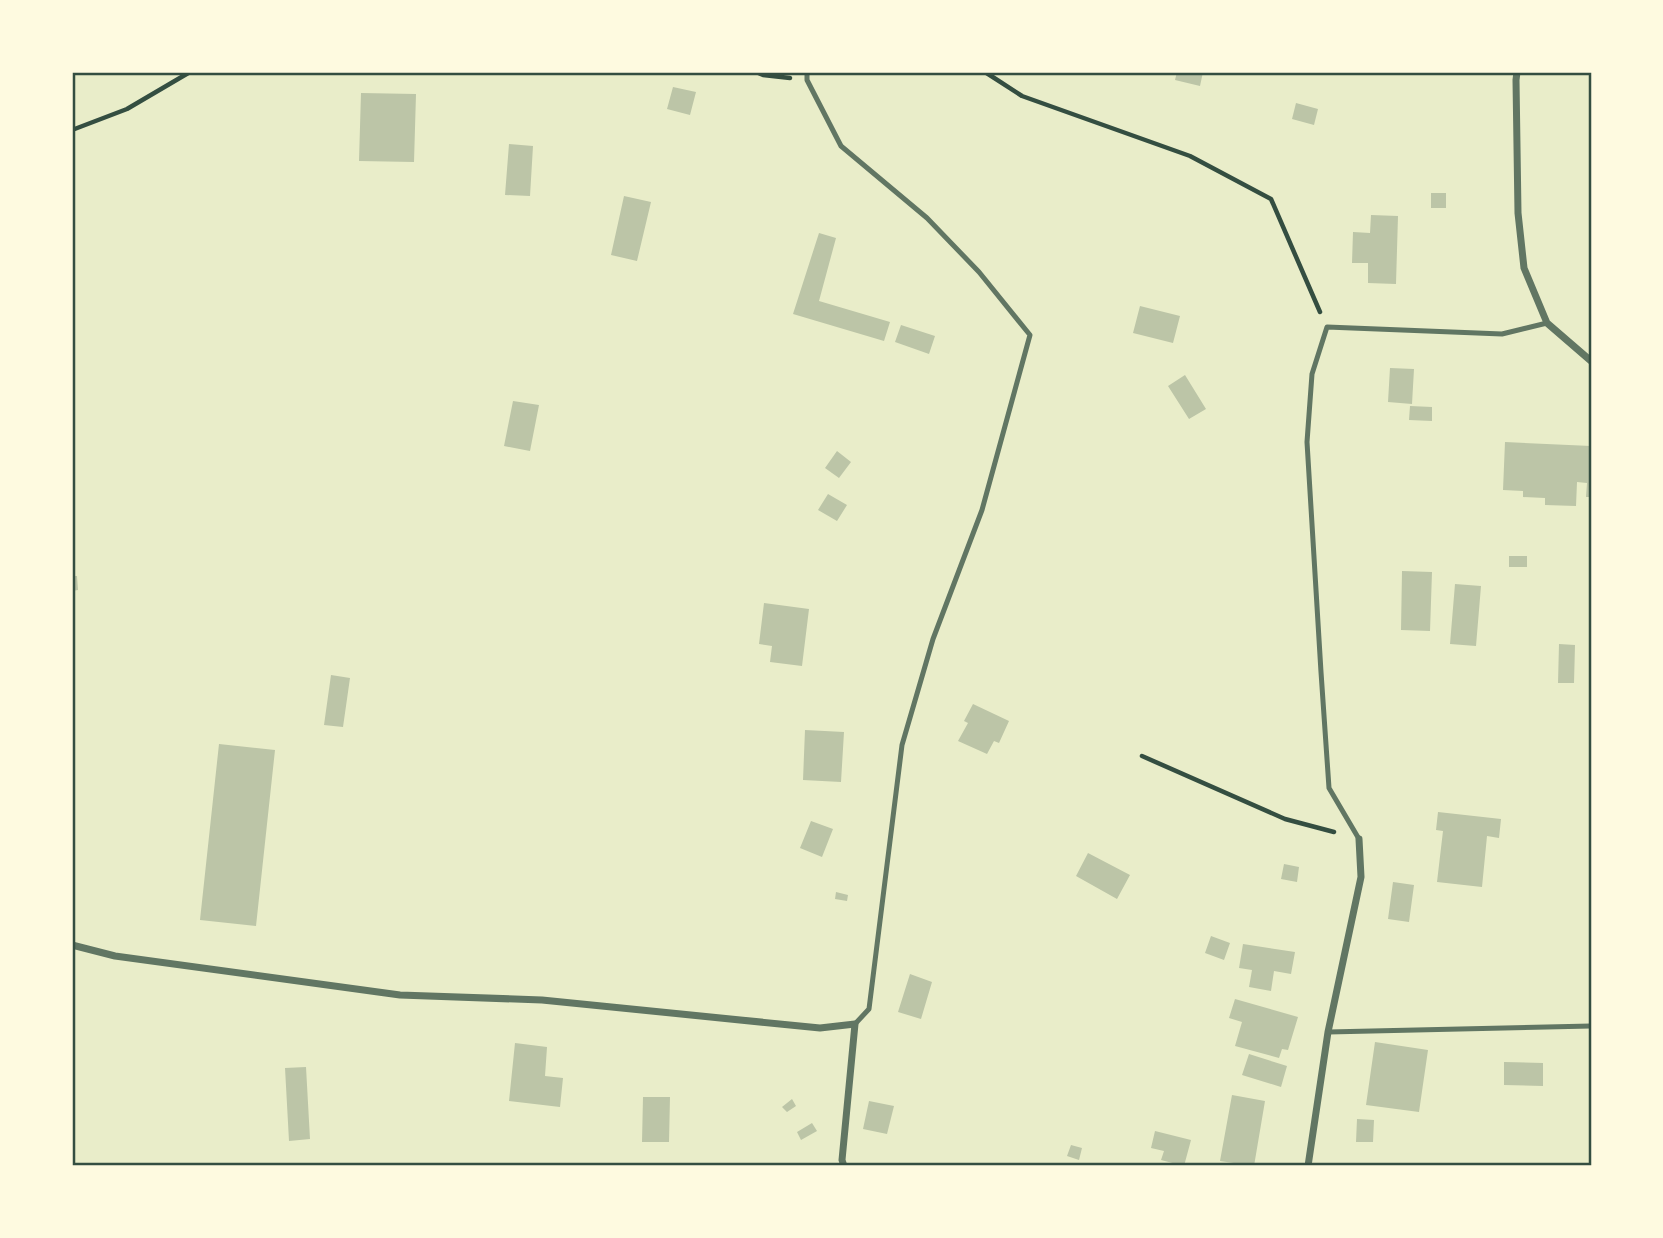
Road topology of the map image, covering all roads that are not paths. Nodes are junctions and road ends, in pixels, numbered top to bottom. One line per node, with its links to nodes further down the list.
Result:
1 (807, 72): 7 (lane)
2 (1517, 72): 3 (street)
3 (1547, 323): 4 (street); 5 (lane)
4 (1591, 361)
5 (1359, 839): 9 (street)
6 (72, 945): 7 (street)
7 (855, 1024): 10 (street)
8 (1591, 1026): 9 (lane)
9 (1328, 1032): 11 (street)
10 (844, 1166)
11 (1308, 1166)

